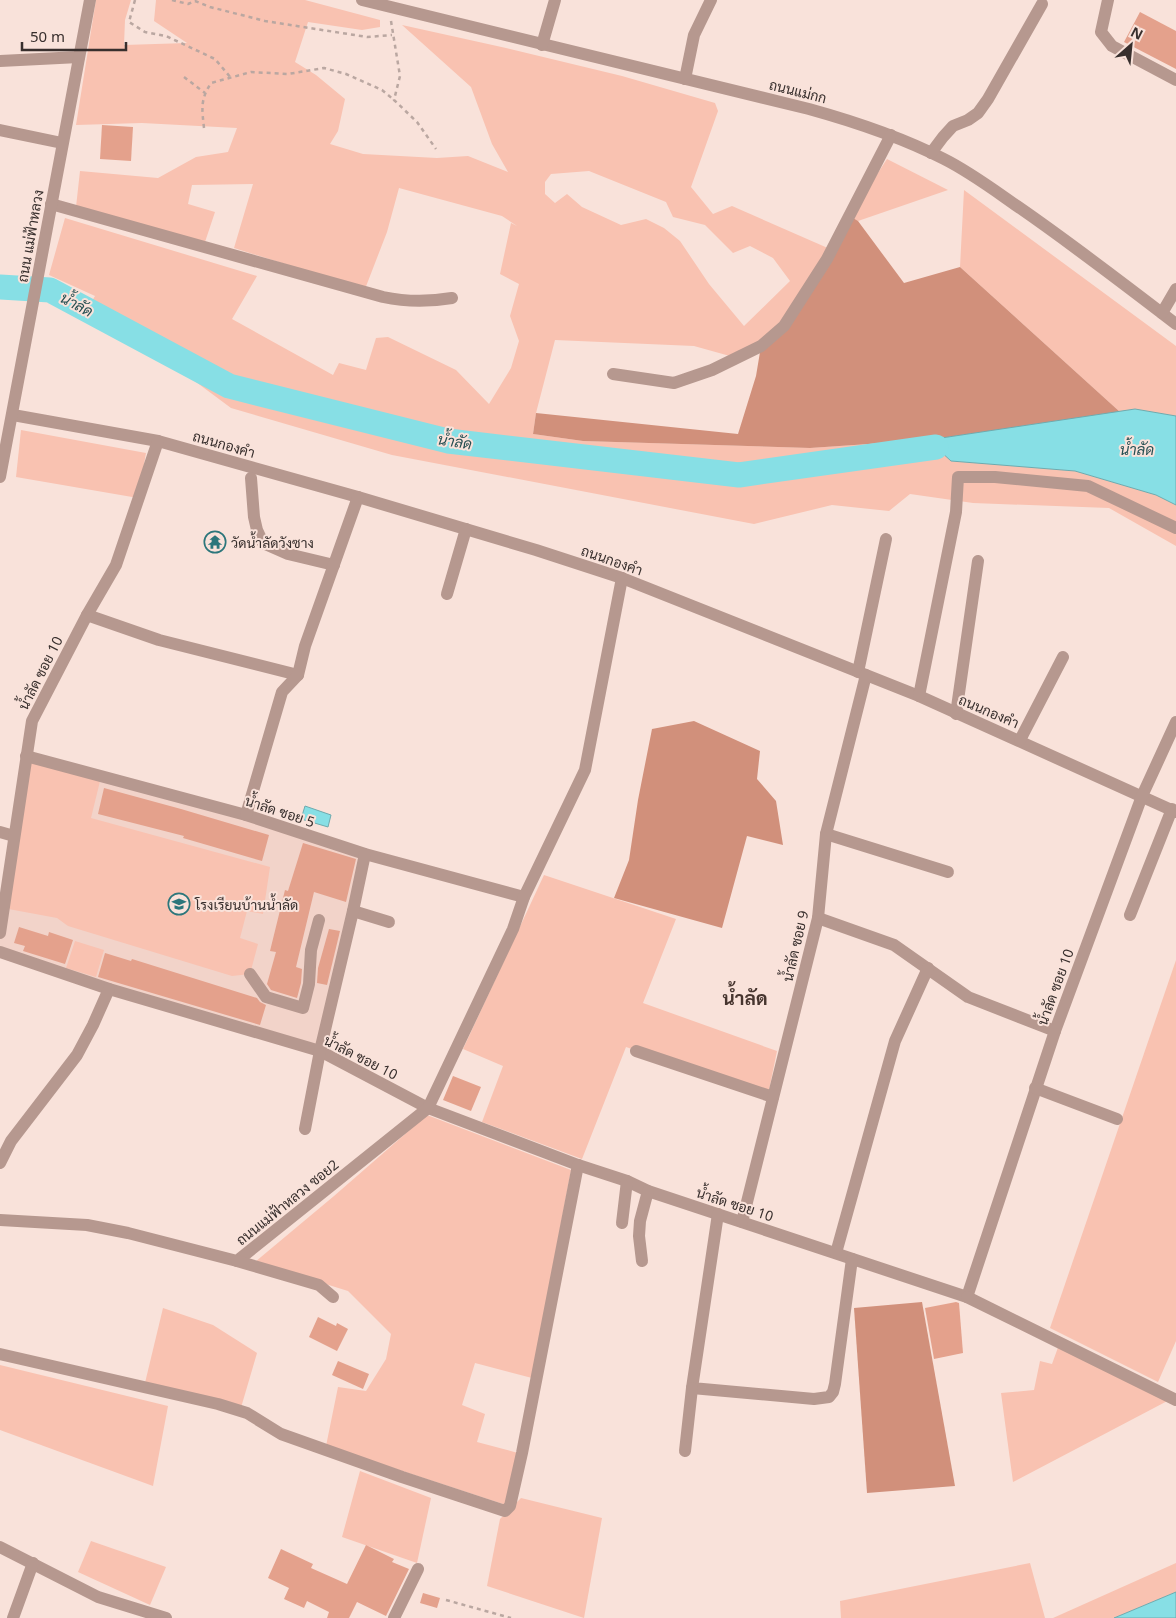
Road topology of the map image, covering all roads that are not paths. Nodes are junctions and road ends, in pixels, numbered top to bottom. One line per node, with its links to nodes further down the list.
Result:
1 (90, 0): 8 (street, ถนน แม่ฟ้าหลวง)
2 (555, 0): 7 (street)
3 (711, 0): 10 (street)
4 (1108, 0): 11 (street)
5 (369, 1): 7 (street, ถนนแม่กก)
6 (1042, 4): 15 (street)
7 (542, 45): 10 (street, ถนนแม่กก)
8 (79, 57): 9 (street); 14 (street, ถนน แม่ฟ้าหลวง)
9 (0, 61)
10 (685, 79): 13 (street, ถนนแม่กก)
11 (1176, 80)
12 (0, 130): 14 (street)
13 (892, 135): 15 (street, ถนนแม่กก); 21 (street)
14 (62, 143): 16 (street, ถนน แม่ฟ้าหลวง)
15 (932, 153): 19 (street, ถนนแม่กก)
16 (51, 204): 18 (street); 22 (street, ถนน แม่ฟ้าหลวง)
17 (1176, 289): 19 (street)
18 (452, 298)
19 (1162, 314): 20 (street, ถนนแม่กก)
20 (1176, 324)
21 (613, 374)
22 (13, 415): 23 (street, ถนน แม่ฟ้าหลวง); 24 (street, ถนนกองคำ)
23 (4, 436): 25 (street, ถนน แม่ฟ้าหลวง)
24 (158, 441): 27 (street, ถนนกองคำ); 35 (street, น้ำลัด ซอย 10)
25 (0, 478)
26 (251, 478): 32 (street)
27 (358, 497): 29 (street, ถนนกองคำ); 32 (street)
28 (1176, 528): 39 (street)
29 (466, 529): 33 (street, ถนนกองคำ); 34 (street)
30 (886, 538): 37 (street, น้ำลัด ซอย 9)
31 (978, 561): 40 (street)
32 (334, 565): 38 (street)
33 (622, 578): 37 (street, ถนนกองคำ); 52 (street)
34 (447, 594)
35 (87, 615): 38 (street); 43 (street, น้ำลัด ซอย 10)
36 (1062, 657): 42 (street)
37 (862, 674): 39 (street, ถนนกองคำ); 48 (street, น้ำลัด ซอย 9)
38 (298, 675): 46 (street)
39 (919, 696): 40 (street, ถนนกองคำ)
40 (956, 714): 42 (street, ถนนกองคำ)
41 (1176, 722): 44 (street, น้ำลัด ซอย 10)
42 (1020, 740): 44 (street, ถนนกองคำ)
43 (26, 756): 46 (street, น้ำลัด ซอย 5); 49 (street, น้ำลัด ซอย 10)
44 (1142, 796): 45 (street, ถนนกองคำ); 63 (street, น้ำลัด ซอย 10)
45 (1174, 810): 54 (street)
46 (246, 815): 50 (street, น้ำลัด ซอย 5)
47 (0, 832): 49 (street)
48 (826, 834): 51 (street); 55 (street, น้ำลัด ซอย 9)
49 (14, 836): 58 (street, น้ำลัด ซอย 10)
50 (365, 854): 52 (street, น้ำลัด ซอย 5); 53 (street)
51 (948, 872)
52 (524, 897): 68 (street)
53 (354, 911): 57 (street); 64 (street)
54 (1130, 915)
55 (818, 918): 60 (street); 67 (street, น้ำลัด ซอย 9)
56 (319, 920): 61 (street)
57 (389, 922)
58 (0, 933)
59 (0, 952): 62 (street, น้ำลัด ซอย 10)
60 (928, 968): 63 (street); 79 (street)
61 (250, 974)
62 (110, 989): 64 (street, น้ำลัด ซอย 10); 71 (street)
63 (1055, 1031): 66 (street, น้ำลัด ซอย 10)
64 (320, 1051): 68 (street, น้ำลัด ซอย 10); 70 (street)
65 (636, 1051): 67 (street)
66 (1035, 1088): 69 (street); 84 (street, น้ำลัด ซอย 10)
67 (773, 1097): 77 (street, น้ำลัด ซอย 9)
68 (428, 1108): 72 (street, น้ำลัด ซอย 10); 82 (street, ถนนแม่ฟ้าหลวง ซอย2)
69 (1117, 1119)
70 (305, 1129)
71 (0, 1163)
72 (578, 1165): 73 (street, น้ำลัด ซอย 10); 85 (street)
73 (626, 1181): 74 (street, น้ำลัด ซอย 10); 78 (street)
74 (648, 1191): 75 (street, น้ำลัด ซอย 10); 81 (street)
75 (718, 1214): 77 (street, น้ำลัด ซอย 10); 86 (street)
76 (0, 1220): 82 (street, ถนนแม่ฟ้าหลวง ซอย2)
77 (742, 1222): 79 (street, น้ำลัด ซอย 10)
78 (622, 1223)
79 (836, 1253): 80 (street, น้ำลัด ซอย 10)
80 (852, 1258): 84 (street, น้ำลัด ซอย 10); 86 (street)
81 (642, 1261)
82 (237, 1262): 83 (street)
83 (333, 1297)
84 (967, 1297): 87 (street)
85 (0, 1354)
86 (692, 1388): 88 (street)
87 (1176, 1400)
88 (684, 1451)
89 (0, 1547): 90 (street)
90 (33, 1563): 92 (street); 93 (street)
91 (418, 1569): 94 (street)
92 (13, 1618)
93 (166, 1618)
94 (394, 1618)

